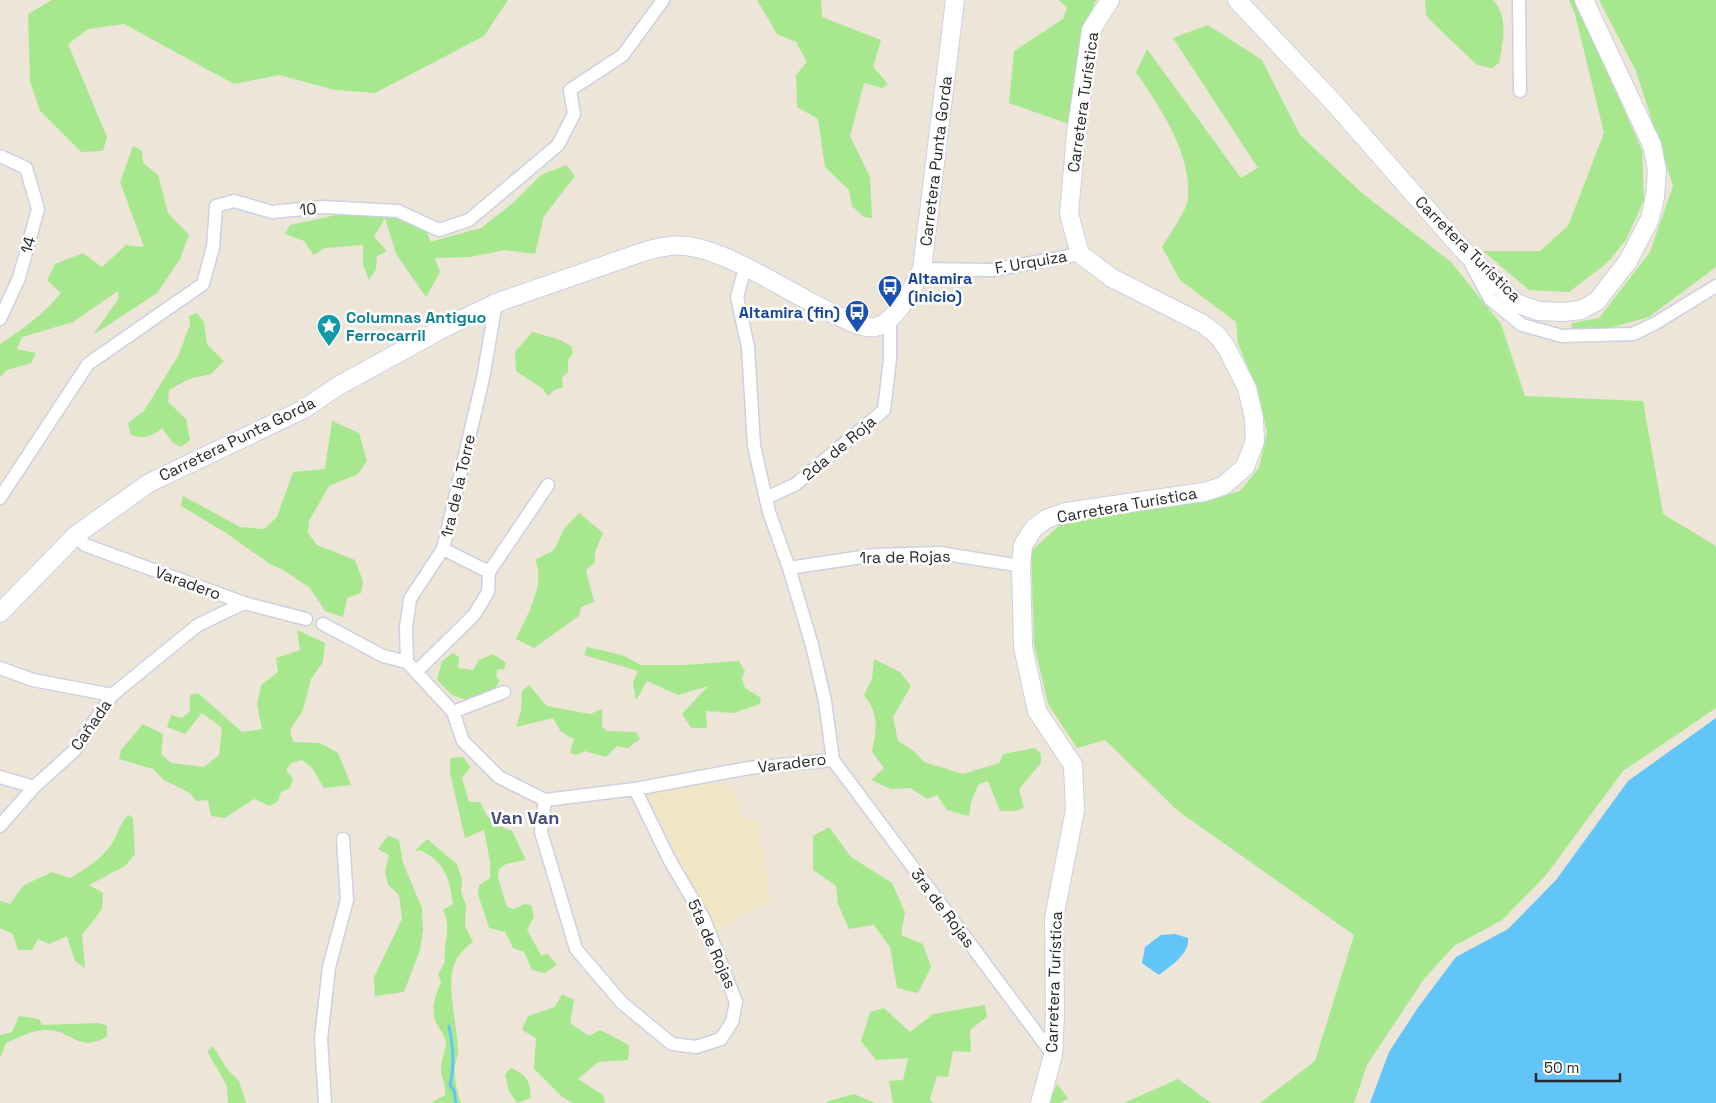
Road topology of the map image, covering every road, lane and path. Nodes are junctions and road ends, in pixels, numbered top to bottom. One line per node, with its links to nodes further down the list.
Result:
1 (663, 0): 18 (street, 10)
2 (955, 0): 12 (main road, Carretera Punta Gorda)
3 (1110, 0): 10 (main road, Carretera Turística)
4 (1237, 0): 9 (main road, Carretera Turística)
5 (1519, 0): 7 (street)
6 (1584, 0): 9 (main road, Carretera Turística)
7 (1520, 91)
8 (0, 156): 15 (street, 14)
9 (1462, 249): 13 (street)
10 (1080, 254): 12 (street, F. Urquiza); 22 (main road, Carretera Turística)
11 (745, 268): 14 (main road, Carretera Punta Gorda); 16 (main road, Carretera Punta Gorda); 19 (street, Varadero)
12 (922, 269): 16 (main road, Carretera Punta Gorda)
13 (1716, 286)
14 (496, 303): 20 (main road, Carretera Punta Gorda); 21 (street, 1ra de la Torre)
15 (0, 319)
16 (890, 320): 19 (street, 2da de Roja)
17 (548, 485): 24 (street)
18 (0, 498)
19 (766, 498): 23 (street, Varadero)
20 (76, 535): 25 (street, Varadero); 26 (main road, Carretera Punta Gorda)
21 (443, 549): 24 (street); 29 (street, 1ra de la Torre)
22 (1022, 566): 23 (street, 1ra de Rojas); 42 (main road, Carretera Turística)
23 (789, 568): 35 (street, Varadero)
24 (489, 572): 31 (street)
25 (244, 603): 27 (street, Varadero); 33 (street, Cañada)
26 (0, 613)
27 (306, 619)
28 (323, 624): 29 (street)
29 (407, 662): 31 (street)
30 (0, 668): 33 (street)
31 (417, 671): 34 (street)
32 (504, 692): 34 (street)
33 (112, 695): 37 (street, Cañada)
34 (453, 712): 39 (street)
35 (833, 760): 38 (street, Varadero); 42 (street, 3ra de Rojas)
36 (0, 778): 37 (street)
37 (34, 787): 40 (street, Cañada)
38 (635, 789): 39 (street, Varadero); 39 (street, 5ta de Rojas)
39 (545, 800)
40 (0, 826)
41 (343, 839): 43 (street)
42 (1053, 1056): 44 (main road, Carretera Turística)
43 (325, 1103)
44 (1040, 1103)

